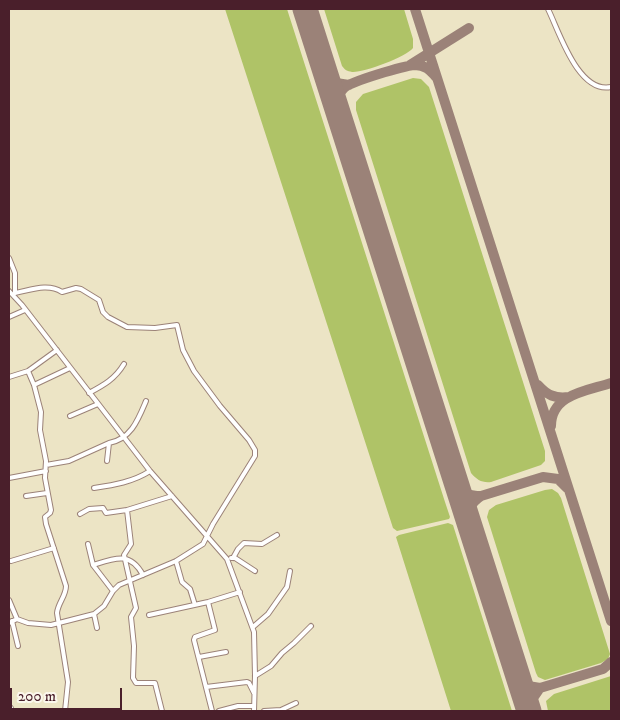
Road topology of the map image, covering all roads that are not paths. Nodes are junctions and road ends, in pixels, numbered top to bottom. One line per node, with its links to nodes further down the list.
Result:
1 (548, 9): 2 (street)
2 (611, 87)
3 (9, 258): 5 (street)
4 (9, 291): 5 (street)
5 (15, 295): 6 (street); 32 (street)
6 (25, 310): 7 (street); 8 (street)
7 (9, 317)
8 (57, 350): 10 (street); 11 (street)
9 (124, 364): 14 (street)
10 (70, 368): 13 (street); 14 (street)
11 (28, 370): 12 (street); 13 (street)
12 (9, 376)
13 (34, 386): 21 (street)
14 (89, 392): 16 (street)
15 (146, 401): 18 (street)
16 (98, 404): 17 (street); 18 (street)
17 (70, 416)
18 (124, 438): 19 (street); 23 (street)
19 (109, 443): 20 (street); 21 (street)
20 (107, 461)
21 (46, 465): 22 (street)
22 (46, 470): 24 (street); 26 (street)
23 (150, 471): 25 (street); 28 (street)
24 (9, 478)
25 (94, 488)
26 (47, 493): 27 (street); 34 (street)
27 (26, 496)
28 (172, 496): 29 (street); 32 (street)
29 (127, 510): 30 (street); 35 (street)
30 (80, 514)
31 (277, 535): 36 (street)
32 (207, 537): 37 (street); 39 (street)
33 (88, 544): 40 (street)
34 (54, 548): 38 (street); 53 (street)
35 (124, 557): 40 (street); 43 (street); 44 (street)
36 (233, 558): 37 (street); 41 (street)
37 (227, 559): 46 (street)
38 (11, 561)
39 (176, 561): 43 (street); 49 (street)
40 (93, 565): 45 (street)
41 (254, 571)
42 (290, 571): 55 (street)
43 (143, 575): 44 (street)
44 (129, 581): 45 (street); 66 (street)
45 (113, 591): 50 (street)
46 (240, 592): 48 (street); 55 (street)
47 (9, 600): 52 (street)
48 (208, 602): 49 (street); 59 (street)
49 (195, 605): 51 (street)
50 (94, 614): 53 (street); 56 (street)
51 (149, 615)
52 (13, 621): 53 (street); 57 (street)
53 (58, 624): 65 (street)
54 (311, 626): 60 (street)
55 (253, 627): 60 (street)
56 (97, 628)
57 (18, 646)
58 (226, 652): 59 (street)
59 (198, 658): 61 (street)
60 (255, 676): 62 (street)
61 (206, 687): 62 (street); 67 (street)
62 (255, 695): 64 (street)
63 (296, 703): 69 (street)
64 (254, 709): 68 (street)
65 (64, 711)
66 (162, 711)
67 (212, 711)
68 (219, 711)
69 (264, 711)

